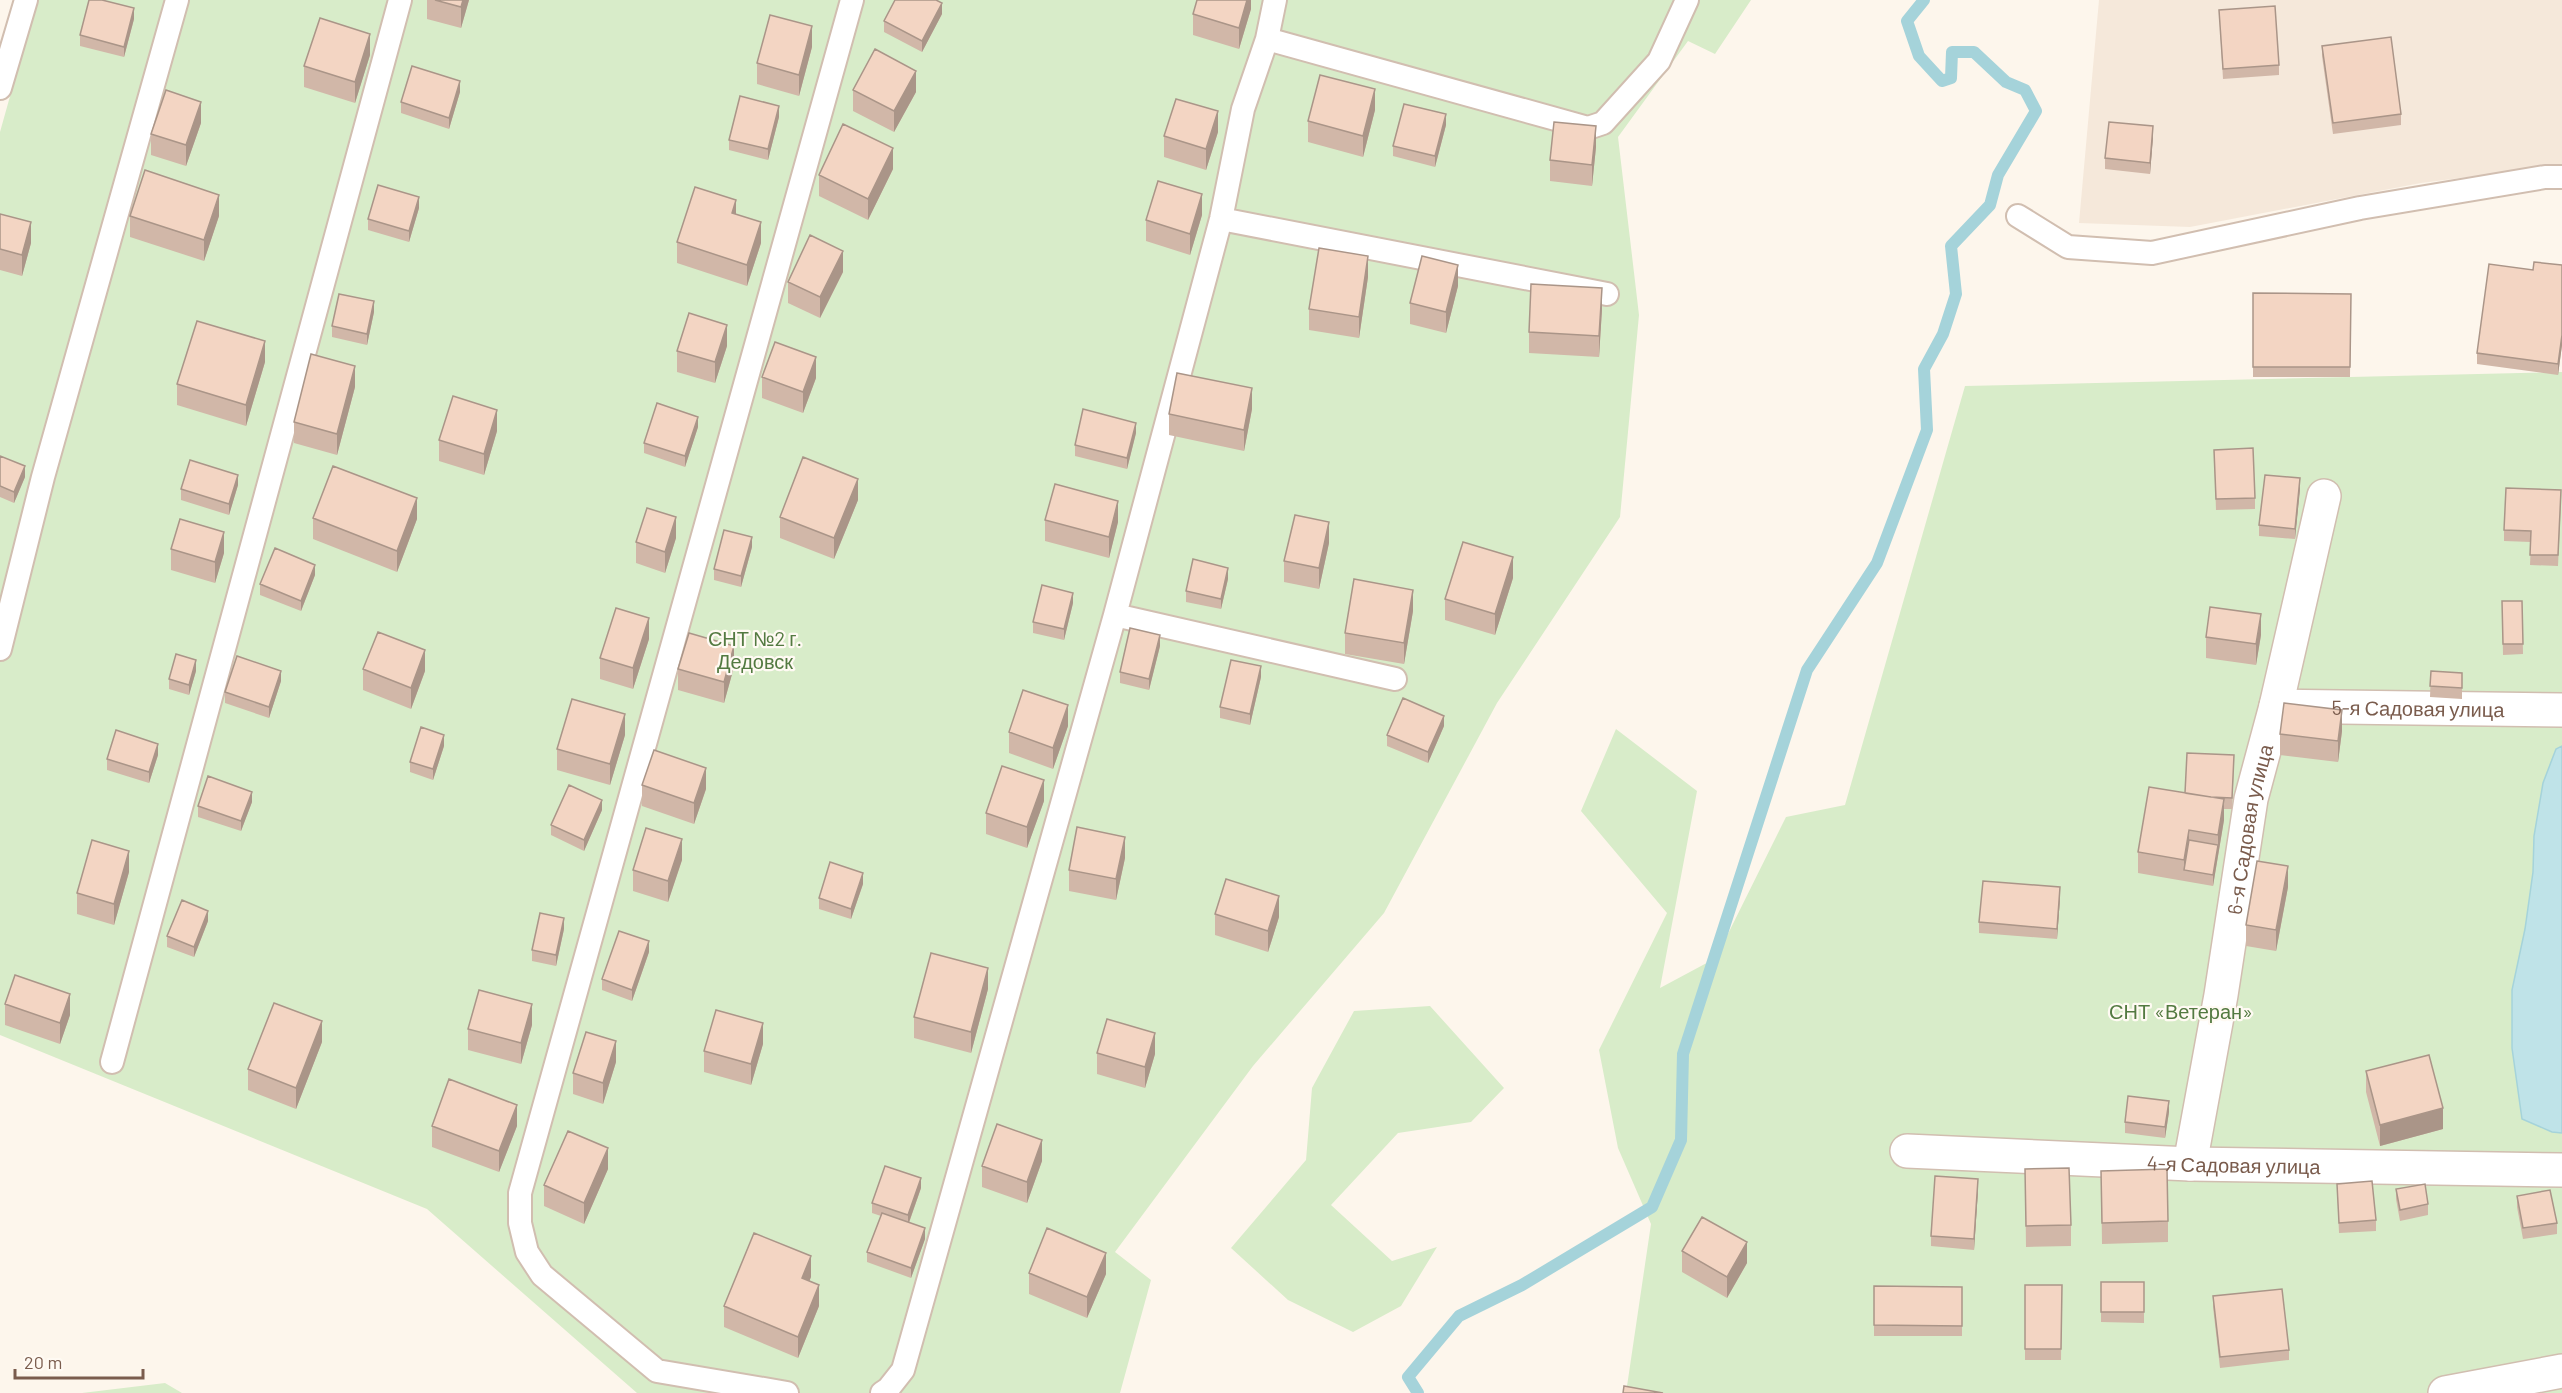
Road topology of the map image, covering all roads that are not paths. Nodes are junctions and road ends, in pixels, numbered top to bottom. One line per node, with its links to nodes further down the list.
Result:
1 (26, 0): 8 (lane)
2 (177, 0): 15 (lane)
3 (400, 0): 19 (lane)
4 (852, 0): 24 (lane)
5 (1275, 0): 7 (lane)
6 (1687, 0): 7 (lane)
7 (1267, 39): 11 (lane)
8 (0, 88)
9 (2562, 177): 10 (lane)
10 (2018, 216)
11 (1221, 219): 12 (lane); 14 (lane)
12 (1607, 294)
13 (2324, 496): 17 (street, 6-я Садовая улица)
14 (1114, 615): 16 (lane); 25 (lane)
15 (0, 649)
16 (1395, 679)
17 (2276, 706): 18 (street, 5-я Садовая улица); 21 (street, 6-я Садовая улица)
18 (2562, 710)
19 (112, 1062)
20 (1907, 1151): 21 (street, 4-я Садовая улица)
21 (2190, 1164): 22 (street, 4-я Садовая улица)
22 (2562, 1170)
23 (2562, 1371): 26 (street)
24 (788, 1393)
25 (882, 1393)
26 (2445, 1393)

